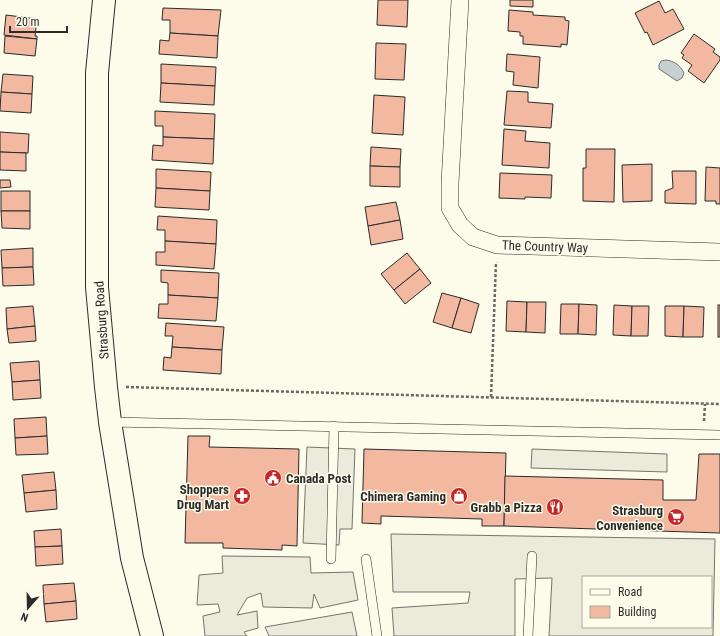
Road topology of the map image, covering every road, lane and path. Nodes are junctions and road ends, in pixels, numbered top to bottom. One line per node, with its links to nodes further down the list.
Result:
1 (104, 0): 5 (street, Strasburg Road)
2 (460, 0): 3 (street, The Country Way)
3 (496, 245): 4 (street, The Country Way); 6 (path)
4 (720, 252)
5 (106, 387): 6 (path); 8 (street, Strasburg Road)
6 (491, 397): 7 (path)
7 (720, 404)
8 (110, 422): 9 (lane); 14 (street, Strasburg Road)
9 (334, 426): 10 (lane); 12 (lane)
10 (720, 435)
11 (532, 556): 16 (lane)
12 (331, 559)
13 (366, 559): 15 (lane)
14 (152, 636)
15 (377, 636)
16 (528, 636)

